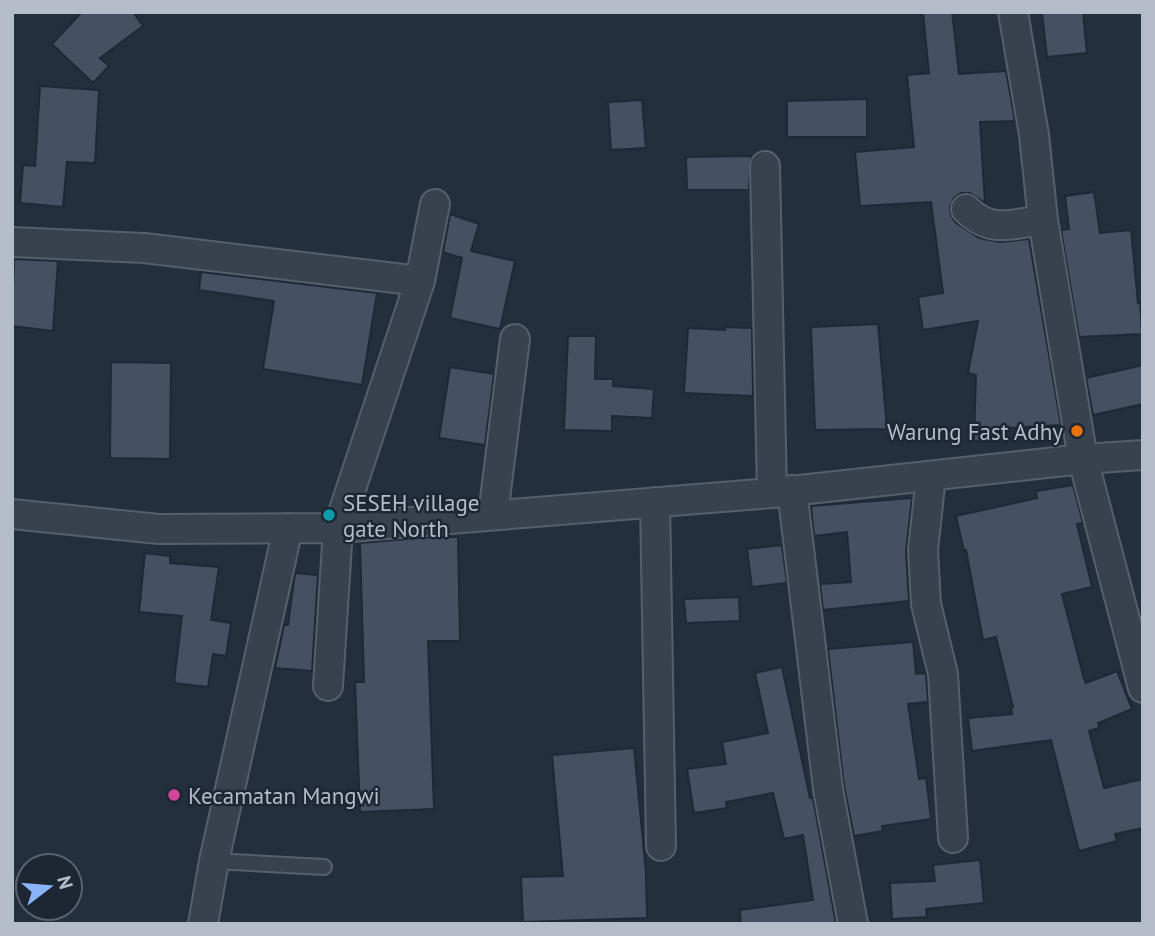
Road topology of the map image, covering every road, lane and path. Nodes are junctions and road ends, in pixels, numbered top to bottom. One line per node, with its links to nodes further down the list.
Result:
1 (1013, 12): 5 (street)
2 (765, 166): 12 (street)
3 (435, 204): 7 (street)
4 (966, 209): 5 (street)
5 (1043, 220): 10 (street)
6 (12, 242): 7 (street)
7 (420, 281): 17 (street)
8 (515, 339): 15 (street)
9 (1143, 455): 10 (street)
10 (1083, 459): 11 (street); 19 (street)
11 (931, 476): 12 (street); 20 (street)
12 (782, 491): 13 (street); 25 (street)
13 (656, 502): 15 (street); 21 (street)
14 (12, 514): 16 (street)
15 (494, 515): 17 (street)
16 (288, 528): 17 (street); 22 (street)
17 (338, 528): 18 (street)
18 (328, 686)
19 (1143, 688)
20 (953, 838)
21 (661, 846)
22 (214, 861): 23 (lane); 24 (street)
23 (324, 867)
24 (203, 924)
25 (853, 924)

